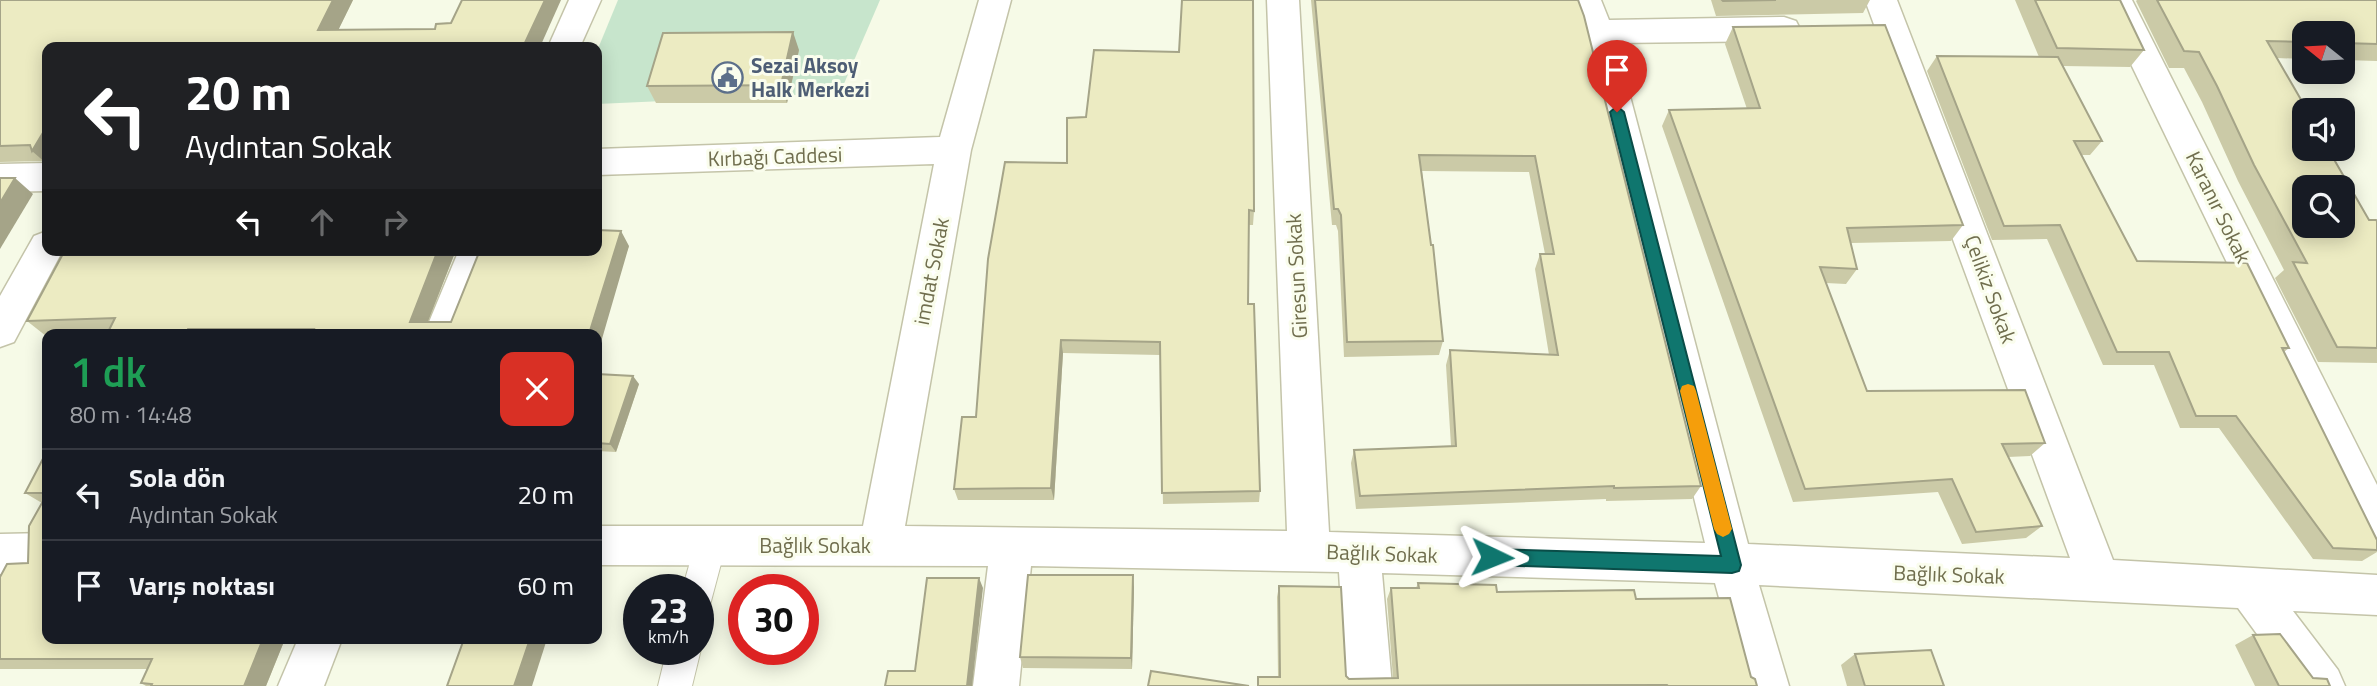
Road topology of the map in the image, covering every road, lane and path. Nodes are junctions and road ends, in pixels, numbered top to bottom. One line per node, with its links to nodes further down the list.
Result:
1 (585, 0): 9 (street)
2 (995, 0): 10 (street, imdat Sokak)
3 (1283, 0): 23 (street, Giresun Sokak)
4 (2116, 0): 18 (street, Karanır Sokak)
5 (1887, 14): 7 (street); 29 (street, Çelikiz Sokak)
6 (1591, 16): 8 (street); 27 (street)
7 (1853, 28)
8 (1812, 29)
9 (566, 42)
10 (954, 150): 11 (street, Kırbağı Caddesi); 20 (street, imdat Sokak)
11 (602, 162)
12 (42, 177): 13 (street)
13 (0, 178)
14 (42, 255): 17 (street)
15 (475, 256): 16 (street)
16 (445, 329)
17 (0, 331)
18 (2377, 528)
19 (710, 545): 20 (street, Bağlık Sokak); 21 (street, Bağlık Sokak); 28 (lane)
20 (880, 545): 22 (street, Bağlık Sokak)
21 (602, 546)
22 (1012, 547): 23 (street, Bağlık Sokak); 36 (street)
23 (1309, 551): 24 (street, Bağlık Sokak)
24 (1359, 552): 27 (street, Bağlık Sokak); 37 (street)
25 (42, 553): 26 (street)
26 (0, 554)
27 (1732, 565): 29 (street, Bağlık Sokak); 38 (street)
28 (703, 574)
29 (2099, 579): 30 (street, Bağlık Sokak)
30 (2249, 587): 31 (street, Bağlık Sokak); 39 (street)
31 (2377, 595)
32 (318, 644): 34 (street)
33 (680, 665): 35 (lane)
34 (301, 686)
35 (675, 686)
36 (996, 686)
37 (1369, 686)
38 (1766, 686)
39 (2322, 686)

